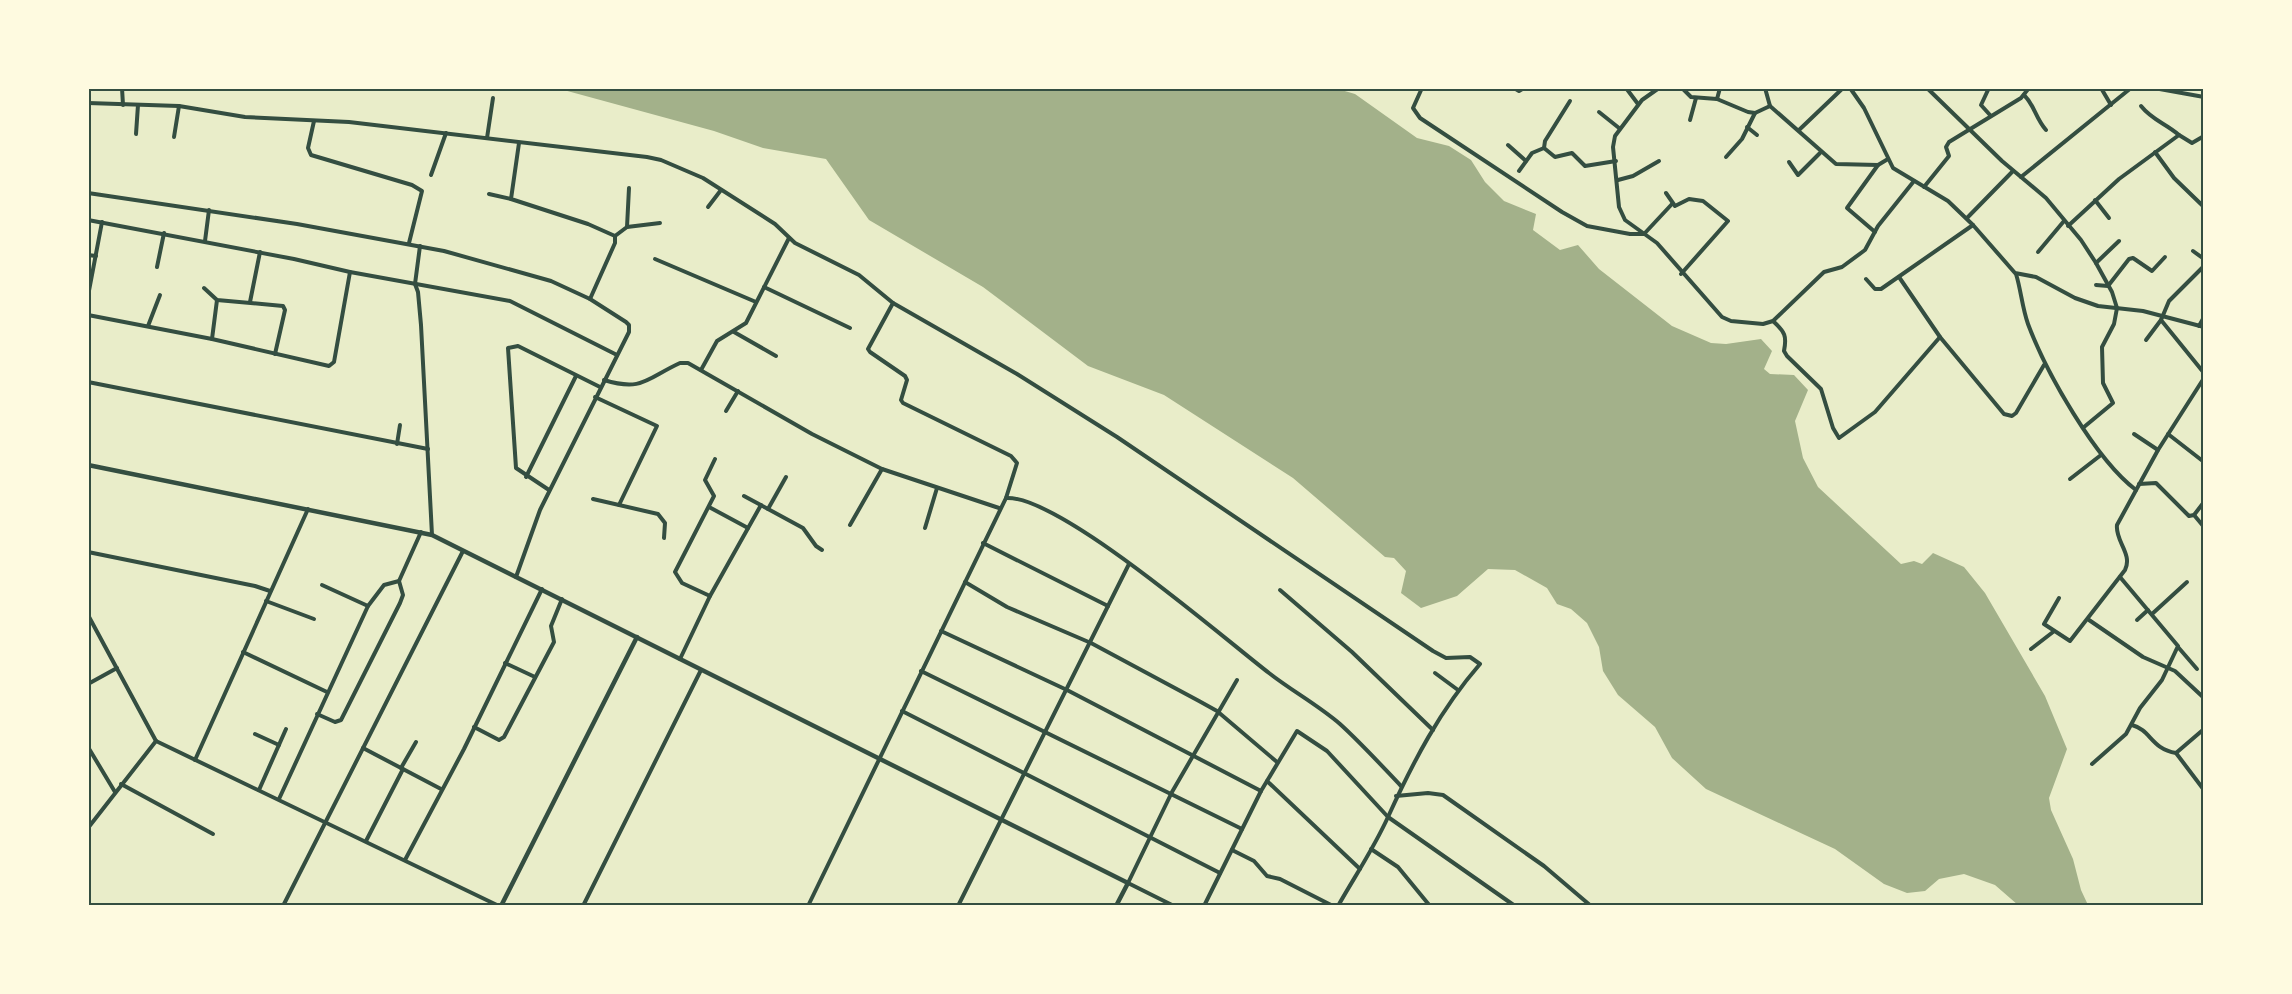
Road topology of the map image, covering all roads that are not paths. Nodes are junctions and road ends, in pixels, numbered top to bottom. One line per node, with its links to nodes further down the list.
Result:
1 (123, 88): 27 (street)
2 (1422, 88): 91 (street)
3 (1514, 88): 4 (street)
4 (1524, 88)
5 (1626, 88): 26 (street)
6 (1659, 88): 18 (street)
7 (1682, 88): 22 (street)
8 (1720, 88): 23 (street)
9 (1765, 88): 31 (street)
10 (1843, 88): 42 (street)
11 (1927, 88): 40 (street)
12 (2029, 88): 19 (street)
13 (2101, 88): 29 (street)
14 (2131, 88): 29 (street)
15 (2154, 88): 20 (street)
16 (1853, 89): 56 (street)
17 (1988, 90): 35 (street)
18 (1651, 91): 26 (street)
19 (2024, 94): 35 (street); 41 (street)
20 (2204, 97)
21 (493, 98): 49 (street)
22 (1696, 98): 23 (street); 36 (street)
23 (1717, 99): 34 (street)
24 (1570, 101): 52 (street)
25 (88, 103): 27 (street)
26 (1638, 104): 39 (street)
27 (123, 105): 28 (street)
28 (138, 105): 30 (street); 44 (street)
29 (2111, 105): 65 (street)
30 (179, 106): 37 (street); 47 (street)
31 (1770, 106): 34 (street); 42 (street)
32 (2141, 106): 46 (street)
33 (1599, 111): 39 (street)
34 (1755, 113): 38 (street)
35 (1990, 115): 40 (street)
36 (1690, 120)
37 (314, 121): 43 (street); 96 (street)
38 (1747, 127): 45 (street); 55 (street)
39 (1619, 128): 57 (street)
40 (1969, 129): 63 (street); 68 (street)
41 (2046, 129)
42 (1799, 130): 54 (street)
43 (446, 133): 49 (street); 64 (street)
44 (136, 134)
45 (1757, 135)
46 (2179, 135): 48 (street); 53 (street)
47 (174, 137)
48 (2203, 137)
49 (487, 138): 50 (street)
50 (519, 143): 70 (street); 74 (street)
51 (1508, 145): 58 (street)
52 (1544, 148): 57 (street); 58 (street)
53 (2155, 152): 75 (street); 78 (street)
54 (1821, 153): 60 (street); 61 (street)
55 (1726, 158)
56 (1888, 159): 61 (street); 67 (street)
57 (1616, 160): 66 (street)
58 (1526, 161): 62 (street)
59 (1659, 161): 66 (street)
60 (1789, 162)
61 (1878, 165): 89 (street)
62 (1519, 171)
63 (2013, 171): 65 (street); 80 (street)
64 (431, 175)
65 (2021, 177): 83 (street)
66 (1618, 180): 91 (street)
67 (1914, 181): 68 (street); 89 (street)
68 (1924, 187): 80 (street)
69 (629, 188): 88 (street)
70 (721, 190): 77 (street); 93 (street)
71 (88, 193): 79 (street)
72 (1666, 193): 76 (street)
73 (489, 194): 74 (street)
74 (511, 199): 92 (street)
75 (2095, 200): 81 (street); 87 (street)
76 (1672, 204): 91 (street); 111 (street)
77 (708, 207)
78 (2204, 207)
79 (209, 210): 94 (street); 96 (street)
80 (1967, 218): 86 (street)
81 (2109, 218)
82 (88, 219): 84 (street)
83 (2064, 221): 87 (street); 100 (street)
84 (102, 222): 90 (street); 102 (street)
85 (660, 223): 88 (street)
86 (1973, 225): 110 (street); 112 (street)
87 (2068, 226): 106 (street)
88 (627, 227): 92 (street)
89 (1875, 232): 130 (street)
90 (164, 233): 94 (street); 108 (street)
91 (1644, 234): 111 (street)
92 (615, 236): 121 (street)
93 (789, 238): 117 (street); 125 (street)
94 (205, 241): 99 (street)
95 (2118, 241): 106 (street)
96 (409, 243): 97 (street)
97 (420, 246): 114 (street); 121 (street)
98 (2193, 251): 105 (street)
99 (260, 252): 109 (street); 123 (street)
100 (2037, 252)
101 (88, 255): 102 (street)
102 (96, 256): 120 (street)
103 (2165, 257): 116 (street)
104 (655, 259): 124 (street)
105 (2204, 259)
106 (2096, 263): 116 (street)
107 (2204, 266): 129 (street)
108 (157, 267)
109 (350, 272): 114 (street); 138 (street)
110 (2015, 273): 126 (street); 141 (street)
111 (1681, 274): 130 (street)
112 (1899, 277): 113 (street); 135 (street)
113 (1866, 279)
114 (415, 284): 139 (street); 157 (street)
115 (2096, 285): 116 (street)
116 (2108, 286): 126 (street)
117 (764, 287): 124 (street); 133 (street)
118 (204, 288): 122 (street)
119 (160, 295): 131 (street)
120 (88, 296)
121 (590, 299): 139 (street)
122 (217, 300): 123 (street); 136 (street)
123 (250, 302): 138 (street)
124 (756, 302): 134 (street)
125 (893, 303): 172 (street); 234 (street)
126 (2117, 308): 129 (street); 153 (street)
127 (88, 315): 131 (street)
128 (2204, 317): 132 (street)
129 (2161, 318): 132 (street); 137 (street); 143 (street)
130 (1773, 321): 135 (street)
131 (148, 326): 136 (street)
132 (2201, 327)
133 (850, 328)
134 (734, 332): 140 (street); 142 (street)
135 (1940, 337): 141 (street)
136 (212, 339): 138 (street)
137 (2146, 340)
138 (274, 354)
139 (617, 355): 146 (street)
140 (776, 356)
141 (2044, 365): 153 (street)
142 (700, 370): 146 (street); 149 (street)
143 (2204, 373)
144 (576, 376): 148 (street); 164 (street); 164 (street)
145 (2204, 378): 155 (street)
146 (604, 380): 148 (street)
147 (88, 382): 156 (street)
148 (600, 387): 150 (street)
149 (738, 391): 151 (street); 163 (street)
150 (595, 397): 169 (street); 175 (street)
151 (726, 411)
152 (400, 425): 156 (street)
153 (2084, 427): 159 (street)
154 (2134, 434): 158 (street)
155 (2168, 434): 158 (street); 161 (street)
156 (397, 444): 157 (street)
157 (428, 449): 187 (street)
158 (2158, 450): 167 (street)
159 (2102, 455): 166 (street); 170 (street)
160 (715, 459): 177 (street)
161 (2204, 462)
162 (88, 465): 179 (street)
163 (882, 469): 168 (street); 182 (street)
164 (526, 477): 169 (street)
165 (786, 477): 180 (street)
166 (2070, 479)
167 (2139, 483): 170 (street); 181 (street)
168 (937, 488): 178 (street); 185 (street)
169 (549, 490): 194 (street)
170 (2136, 490): 195 (street)
171 (744, 496): 176 (street)
172 (1006, 498): 178 (street); 193 (street)
173 (593, 499): 175 (street)
174 (2204, 502): 181 (street)
175 (619, 505): 188 (street)
176 (761, 505): 180 (street); 184 (street)
177 (709, 507): 184 (street); 203 (street)
178 (999, 508): 189 (street)
179 (308, 509): 186 (street); 202 (street)
180 (768, 509): 190 (street)
181 (2194, 514): 183 (street)
182 (850, 525)
183 (2204, 527)
184 (748, 528): 203 (street)
185 (925, 528)
186 (421, 532): 187 (street); 196 (street)
187 (432, 535): 191 (street)
188 (664, 538)
189 (983, 543): 197 (street); 208 (street)
190 (822, 550)
191 (463, 551): 194 (street); 251 (street)
192 (88, 552): 202 (street)
193 (1129, 564): 208 (street); 262 (street)
194 (516, 577): 200 (street)
195 (2120, 577): 209 (street); 213 (street)
196 (399, 581): 207 (street); 239 (street)
197 (965, 581): 215 (street); 218 (street)
198 (2187, 582): 210 (street)
199 (322, 585): 207 (street)
200 (542, 589): 205 (street); 223 (street)
201 (1280, 590): 245 (street)
202 (270, 591): 206 (street)
203 (710, 596): 222 (street)
204 (2059, 598): 216 (street)
205 (562, 599): 217 (street); 230 (street)
206 (266, 601): 212 (street); 221 (street)
207 (368, 606): 235 (street)
208 (1108, 606): 218 (street)
209 (2148, 610): 210 (street); 214 (street)
210 (2152, 614): 219 (street)
211 (88, 615): 224 (street)
212 (314, 619)
213 (2089, 620): 216 (street); 225 (street)
214 (2137, 620)
215 (941, 631): 228 (street); 233 (street)
216 (2053, 632): 220 (street)
217 (637, 637): 222 (street); 286 (street)
218 (1091, 643): 233 (street); 238 (street)
219 (2178, 646): 225 (street); 226 (street)
220 (2031, 649)
221 (243, 652): 235 (street); 255 (street)
222 (680, 659): 227 (street)
223 (505, 663): 230 (street); 241 (street)
224 (117, 668): 232 (street); 247 (street)
225 (2168, 668): 236 (street); 240 (street)
226 (2197, 669)
227 (701, 670): 254 (street); 287 (street)
228 (921, 671): 237 (street); 244 (street)
229 (1435, 673): 234 (street)
230 (535, 677): 241 (street)
231 (1236, 680): 238 (street)
232 (88, 684)
233 (1067, 690): 244 (street); 253 (street)
234 (1458, 690): 245 (street)
235 (327, 692): 239 (street)
236 (2204, 698)
237 (902, 711): 254 (street); 259 (street)
238 (1216, 711): 253 (street); 256 (street)
239 (317, 714): 270 (street)
240 (2132, 725): 252 (street); 257 (street)
241 (474, 728): 263 (street)
242 (286, 729): 249 (street)
243 (2204, 729): 252 (street)
244 (1046, 730): 259 (street); 268 (street)
245 (1432, 730): 262 (street)
246 (255, 734): 249 (street)
247 (156, 741): 255 (street); 261 (street)
248 (416, 742): 258 (street)
249 (279, 745): 264 (street)
250 (88, 747): 267 (street)
251 (363, 748): 258 (street); 272 (street)
252 (2176, 753): 265 (street)
253 (1193, 754): 266 (street); 268 (street)
254 (879, 758): 273 (street); 288 (street)
255 (195, 760): 264 (street)
256 (1277, 762): 260 (street); 271 (street)
257 (2092, 765)
258 (402, 768): 263 (street); 278 (street)
259 (1026, 772): 273 (street); 277 (street)
260 (1268, 781): 266 (street); 282 (street)
261 (121, 784): 267 (street); 276 (street)
262 (1401, 786): 269 (street)
263 (441, 789): 281 (street)
264 (259, 790): 270 (street)
265 (2204, 790)
266 (1261, 791): 275 (street)
267 (115, 792): 274 (street)
268 (1172, 792): 275 (street); 277 (street)
269 (1396, 796): 271 (street); 297 (street)
270 (279, 799): 272 (street)
271 (1388, 817): 279 (street); 296 (street)
272 (326, 820): 278 (street); 285 (street)
273 (1002, 821): 284 (street); 289 (street)
274 (88, 828)
275 (1242, 829): 280 (street)
276 (213, 834)
277 (1149, 835): 283 (street); 284 (street)
278 (366, 841): 281 (street)
279 (1371, 849): 282 (street); 295 (street)
280 (1232, 850): 283 (street); 293 (street)
281 (405, 860): 286 (street)
282 (1360, 869): 294 (street)
283 (1220, 873): 292 (street)
284 (1128, 883): 290 (street); 291 (street)
285 (283, 906)
286 (500, 906)
287 (583, 906)
288 (808, 906)
289 (958, 906)
290 (1116, 906)
291 (1174, 906)
292 (1204, 906)
293 (1333, 906)
294 (1338, 906)
295 (1430, 906)
296 (1515, 906)
297 (1591, 906)

